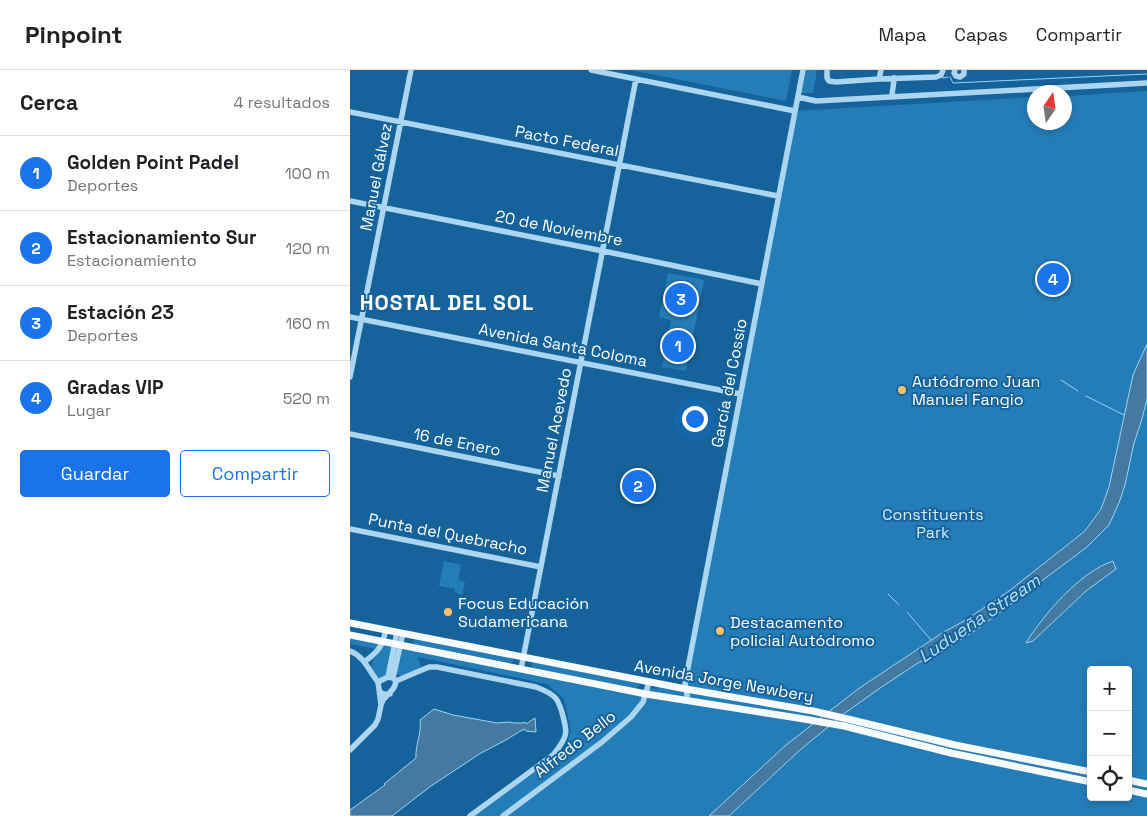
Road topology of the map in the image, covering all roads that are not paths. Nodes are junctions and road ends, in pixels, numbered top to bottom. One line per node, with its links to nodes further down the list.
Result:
1 (412, 70): 18 (street, Manuel Gálvez)
2 (591, 70): 11 (street)
3 (803, 70): 15 (street, García del Cossio)
4 (828, 70): 12 (street)
5 (881, 70): 12 (street)
6 (902, 70): 10 (street)
7 (943, 70): 10 (street)
8 (955, 70): 9 (street)
9 (964, 70)
10 (894, 78): 12 (street); 14 (street)
11 (636, 79): 16 (street); 19 (street, Manuel Acevedo)
12 (879, 79)
13 (1147, 83): 14 (street)
14 (892, 93): 15 (street)
15 (798, 97): 16 (street, García del Cossio)
16 (795, 111): 20 (street, García del Cossio)
17 (350, 112): 18 (street, Pacto Federal)
18 (401, 122): 19 (street, Pacto Federal); 22 (street, Manuel Gálvez)
19 (620, 165): 20 (street, Pacto Federal); 23 (street, Manuel Acevedo)
20 (778, 196): 24 (street, García del Cossio)
21 (350, 201): 22 (street, 20 de Noviembre)
22 (384, 208): 23 (street, 20 de Noviembre); 26 (street, Manuel Gálvez)
23 (603, 251): 24 (street, 20 de Noviembre); 27 (street, Manuel Acevedo)
24 (762, 284): 29 (street, García del Cossio)
25 (350, 317): 26 (street, Avenida Santa Coloma)
26 (362, 319): 27 (street, Avenida Santa Coloma); 28 (street, Manuel Gálvez)
27 (581, 362): 29 (street, Avenida Santa Coloma); 31 (street, Manuel Acevedo)
28 (350, 378)
29 (740, 394): 48 (street, García del Cossio)
30 (350, 434): 31 (street, 16 de Enero)
31 (559, 476): 33 (street, Manuel Acevedo)
32 (350, 529): 33 (street, Punta del Quebracho)
33 (541, 567): 41 (street, Manuel Acevedo)
34 (350, 623): 35 (main road, Avenida Jorge Newbery)
35 (386, 630): 36 (main road, Avenida Jorge Newbery); 38 (street)
36 (400, 633): 39 (street); 41 (main road, Avenida Jorge Newbery)
37 (350, 635): 38 (main road, Avenida Jorge Newbery)
38 (383, 642): 39 (main road, Avenida Jorge Newbery); 42 (street)
39 (397, 644): 43 (main road, Avenida Jorge Newbery); 44 (street)
40 (350, 651): 42 (street)
41 (523, 657): 43 (street, Manuel Acevedo); 46 (main road, Avenida Jorge Newbery)
42 (364, 662): 45 (street)
43 (521, 669): 50 (main road, Avenida Jorge Newbery)
44 (392, 679): 45 (street); 49 (street); 60 (street)
45 (378, 682): 47 (street)
46 (649, 682): 48 (main road, Avenida Jorge Newbery); 50 (street, Alfredo Bello)
47 (379, 689): 49 (street); 52 (street)
48 (686, 689): 51 (street, García del Cossio); 54 (main road, Avenida Jorge Newbery)
49 (390, 694): 52 (street)
50 (646, 694): 51 (main road, Avenida Jorge Newbery); 61 (street, Alfredo Bello)
51 (687, 700): 55 (main road, Avenida Jorge Newbery)
52 (381, 705): 53 (street)
53 (350, 750)
54 (1087, 771)
55 (1087, 781)
56 (1132, 781): 57 (main road)
57 (1147, 784)
58 (1132, 791): 59 (main road)
59 (1147, 794)
60 (470, 816)
61 (503, 816)

